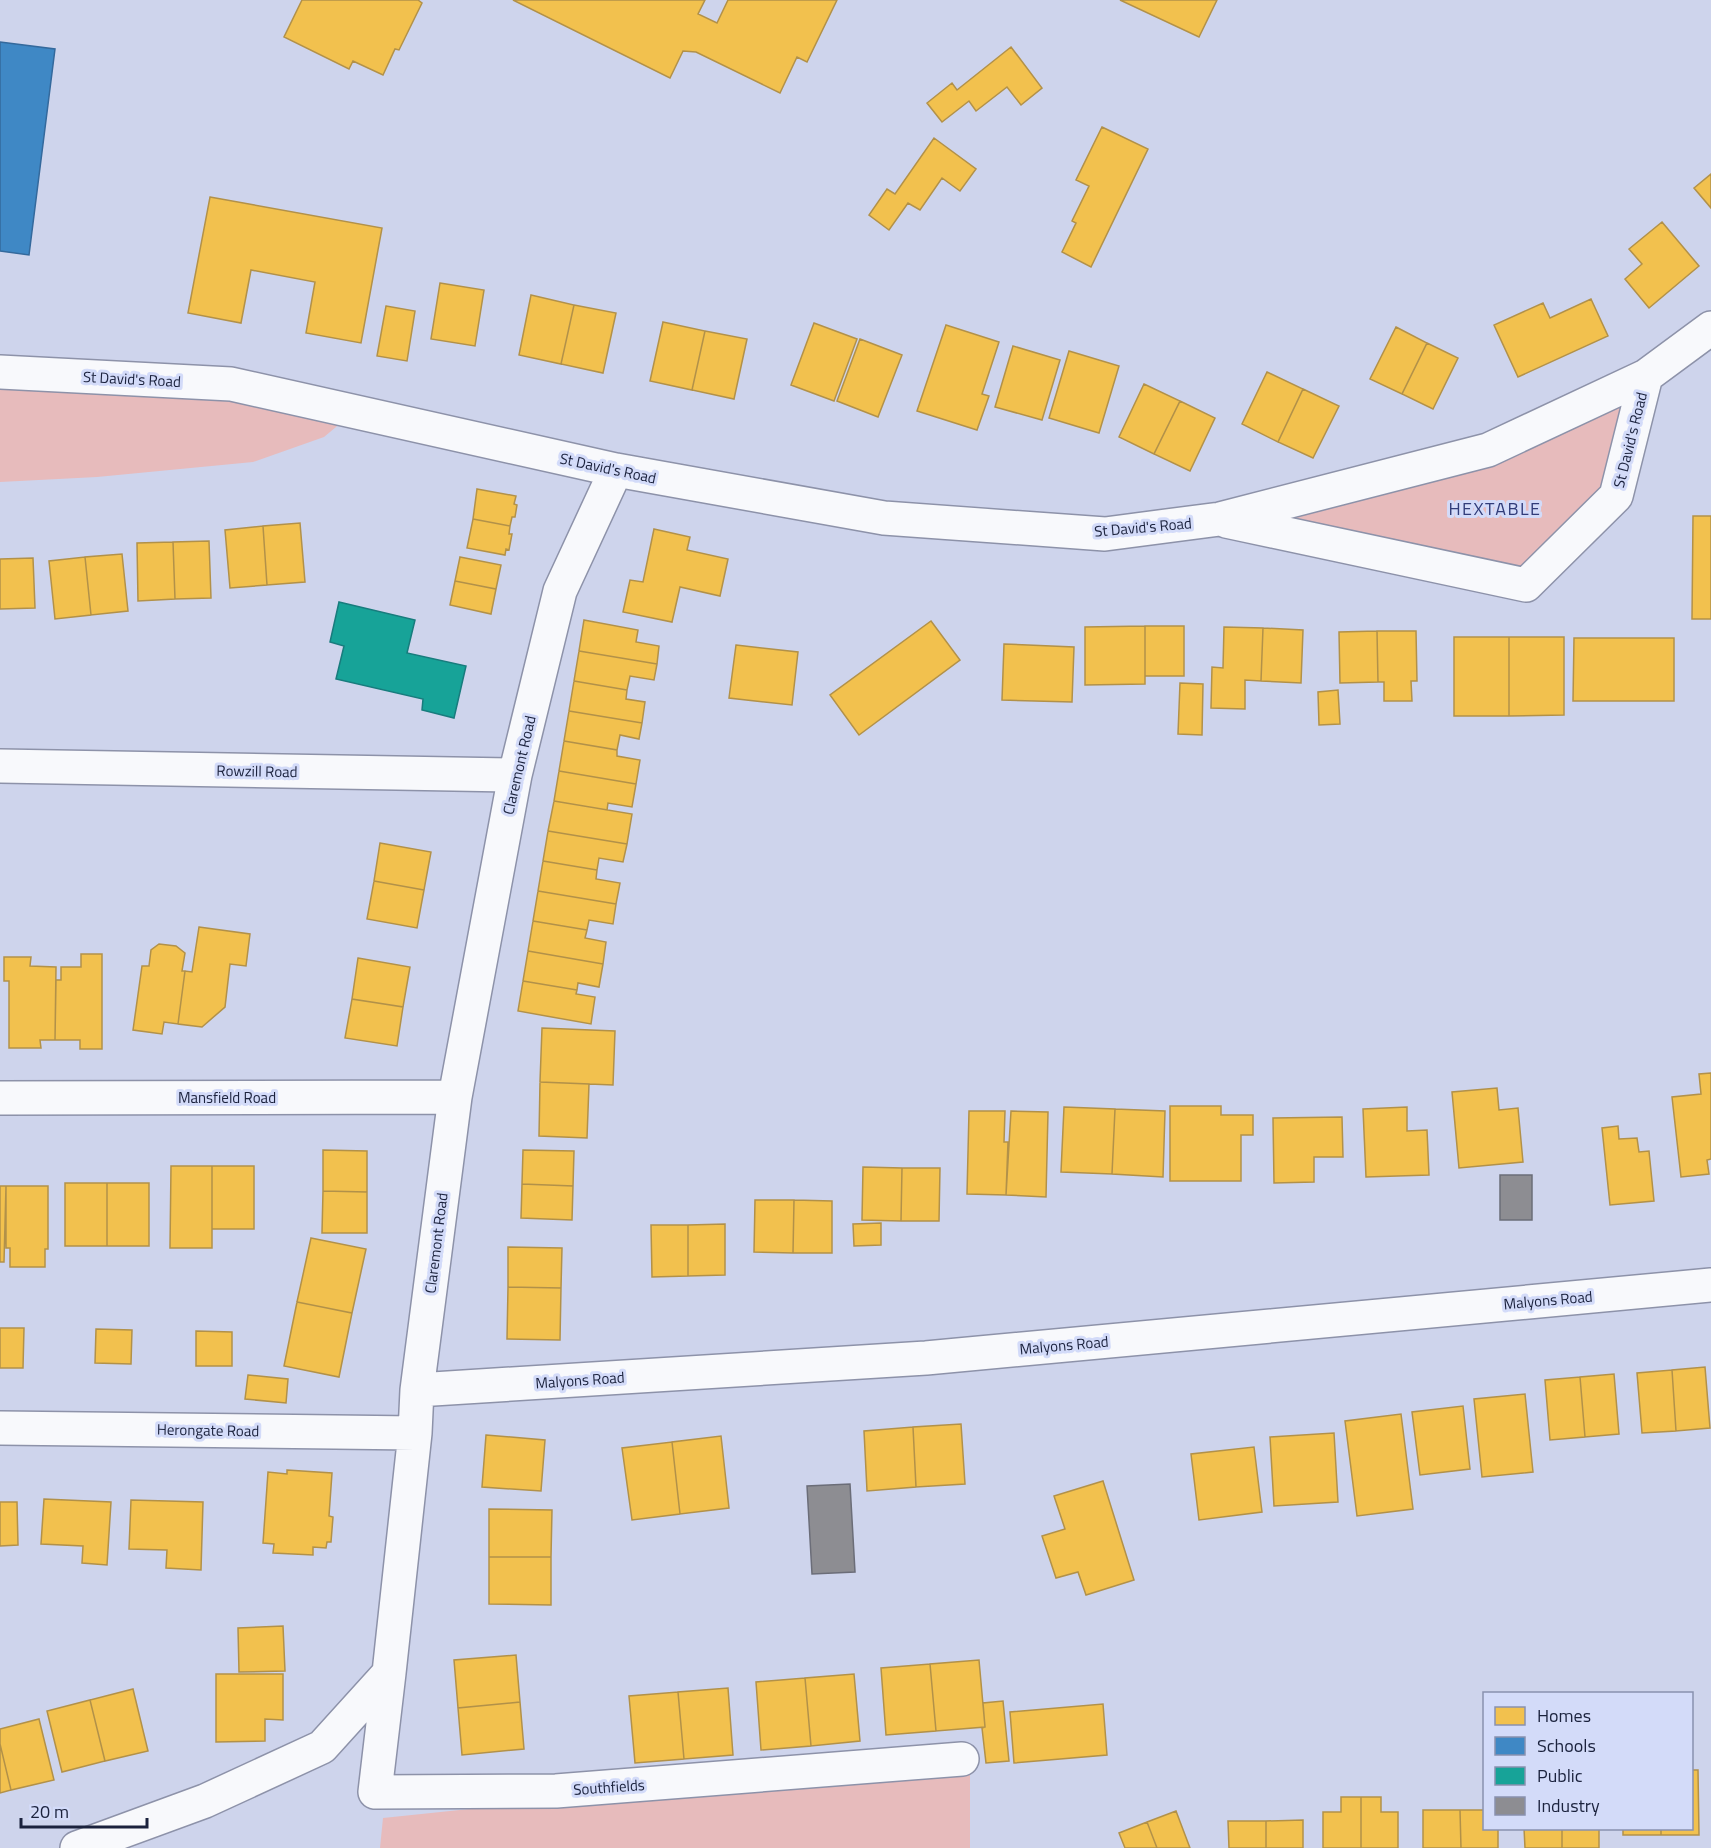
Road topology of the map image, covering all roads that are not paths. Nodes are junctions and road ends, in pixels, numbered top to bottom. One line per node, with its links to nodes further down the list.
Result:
1 (1711, 328): 3 (street, St David's Road)
2 (0, 372): 4 (street, St David's Road)
3 (1646, 376): 5 (street, St David's Road); 5 (street, St David's Road)
4 (616, 470): 5 (street, St David's Road); 7 (street, Claremont Road)
5 (1220, 519)
6 (0, 766): 7 (street, Rowzill Road)
7 (515, 775): 8 (street, Claremont Road)
8 (455, 1097): 9 (street, Mansfield Road); 11 (street, Claremont Road)
9 (0, 1098)
10 (1711, 1285): 11 (street, Malyons Road)
11 (417, 1390): 13 (street, Claremont Road)
12 (0, 1428): 13 (street, Herongate Road)
13 (415, 1433): 14 (street, Claremont Road)
14 (389, 1673): 15 (street, Southfields); 16 (street)
15 (962, 1759)
16 (77, 1848)

